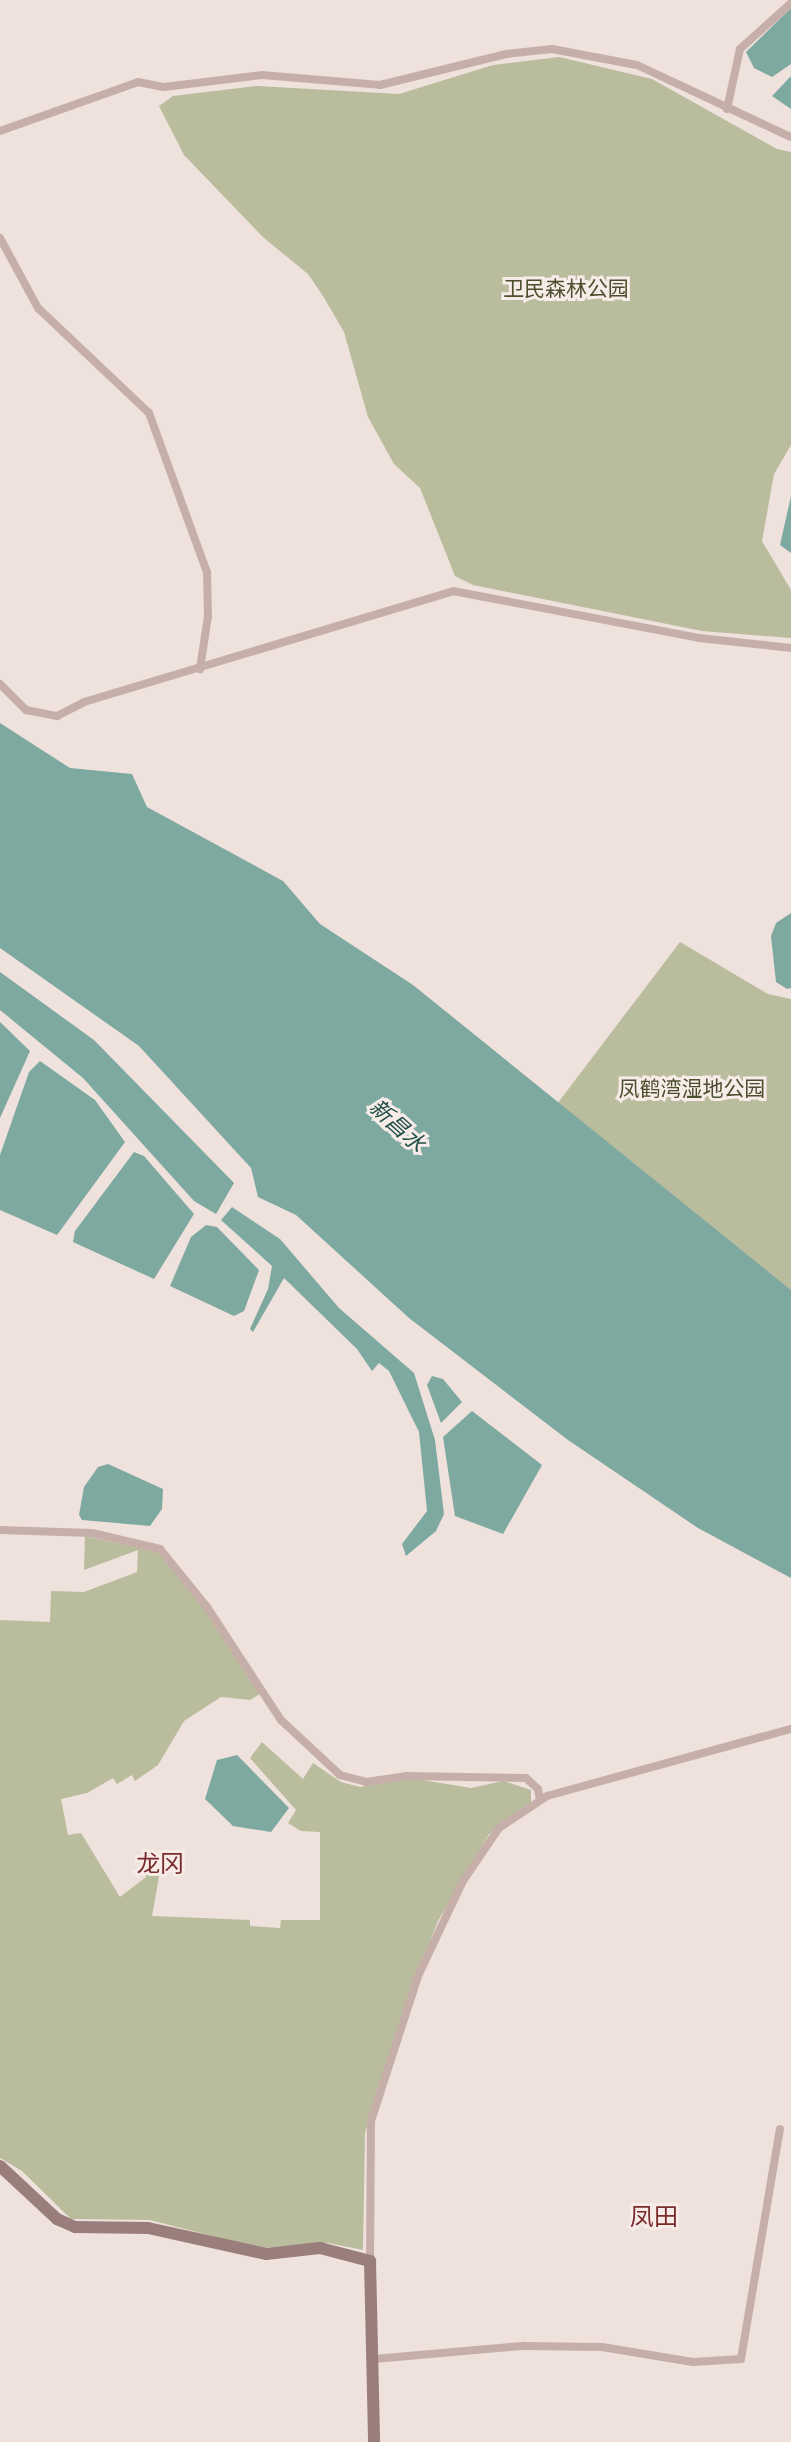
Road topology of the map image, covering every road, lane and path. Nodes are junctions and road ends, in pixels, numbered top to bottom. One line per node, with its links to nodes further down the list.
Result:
1 (791, 3): 2 (street)
2 (727, 109): 3 (street); 4 (street)
3 (0, 131)
4 (791, 137)
5 (0, 238): 7 (street)
6 (791, 648): 7 (street)
7 (201, 669): 8 (street)
8 (0, 684)
9 (0, 1530): 11 (street)
10 (791, 1729): 11 (street)
11 (540, 1800): 14 (street)
12 (780, 2129): 15 (street)
13 (0, 2166): 14 (street)
14 (370, 2261): 15 (street)
15 (374, 2359): 16 (street)
16 (374, 2442)

